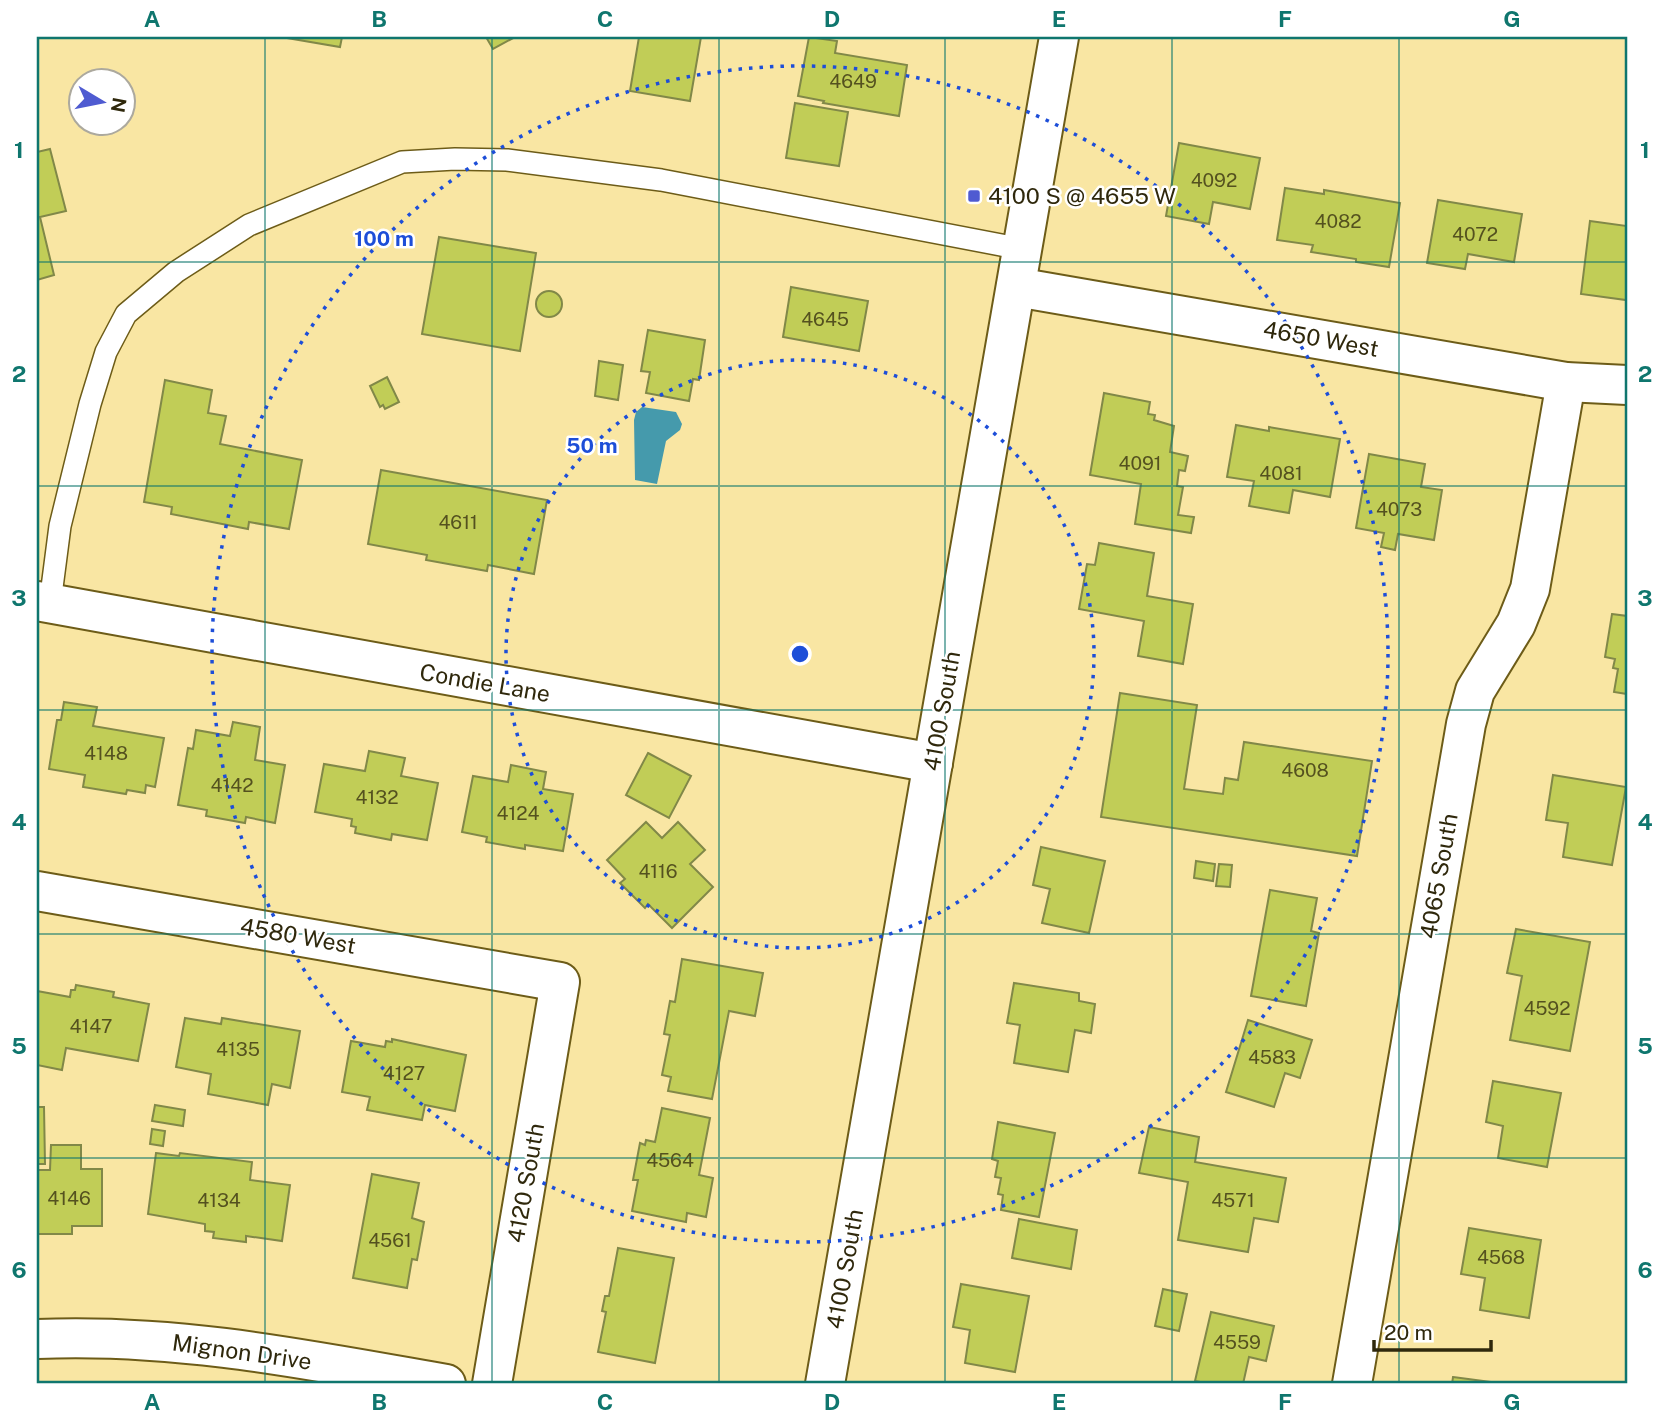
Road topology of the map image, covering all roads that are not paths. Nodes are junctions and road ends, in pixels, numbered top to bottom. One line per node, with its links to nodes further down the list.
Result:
1 (1059, 37): 2 (street, 4100 South)
2 (1022, 249): 3 (street, 4100 South); 6 (lane)
3 (1016, 287): 4 (street, 4650 West); 7 (street, 4100 South)
4 (1566, 382): 5 (street, 4650 West); 14 (street, 4065 South)
5 (1627, 385)
6 (43, 602): 7 (street, Condie Lane)
7 (933, 764): 13 (street, 4100 South)
8 (37, 891): 9 (street, 4580 West)
9 (560, 982): 12 (street, 4120 South)
10 (37, 1339): 11 (street, Mignon Drive)
11 (446, 1384)
12 (492, 1384)
13 (825, 1384)
14 (1352, 1384)

